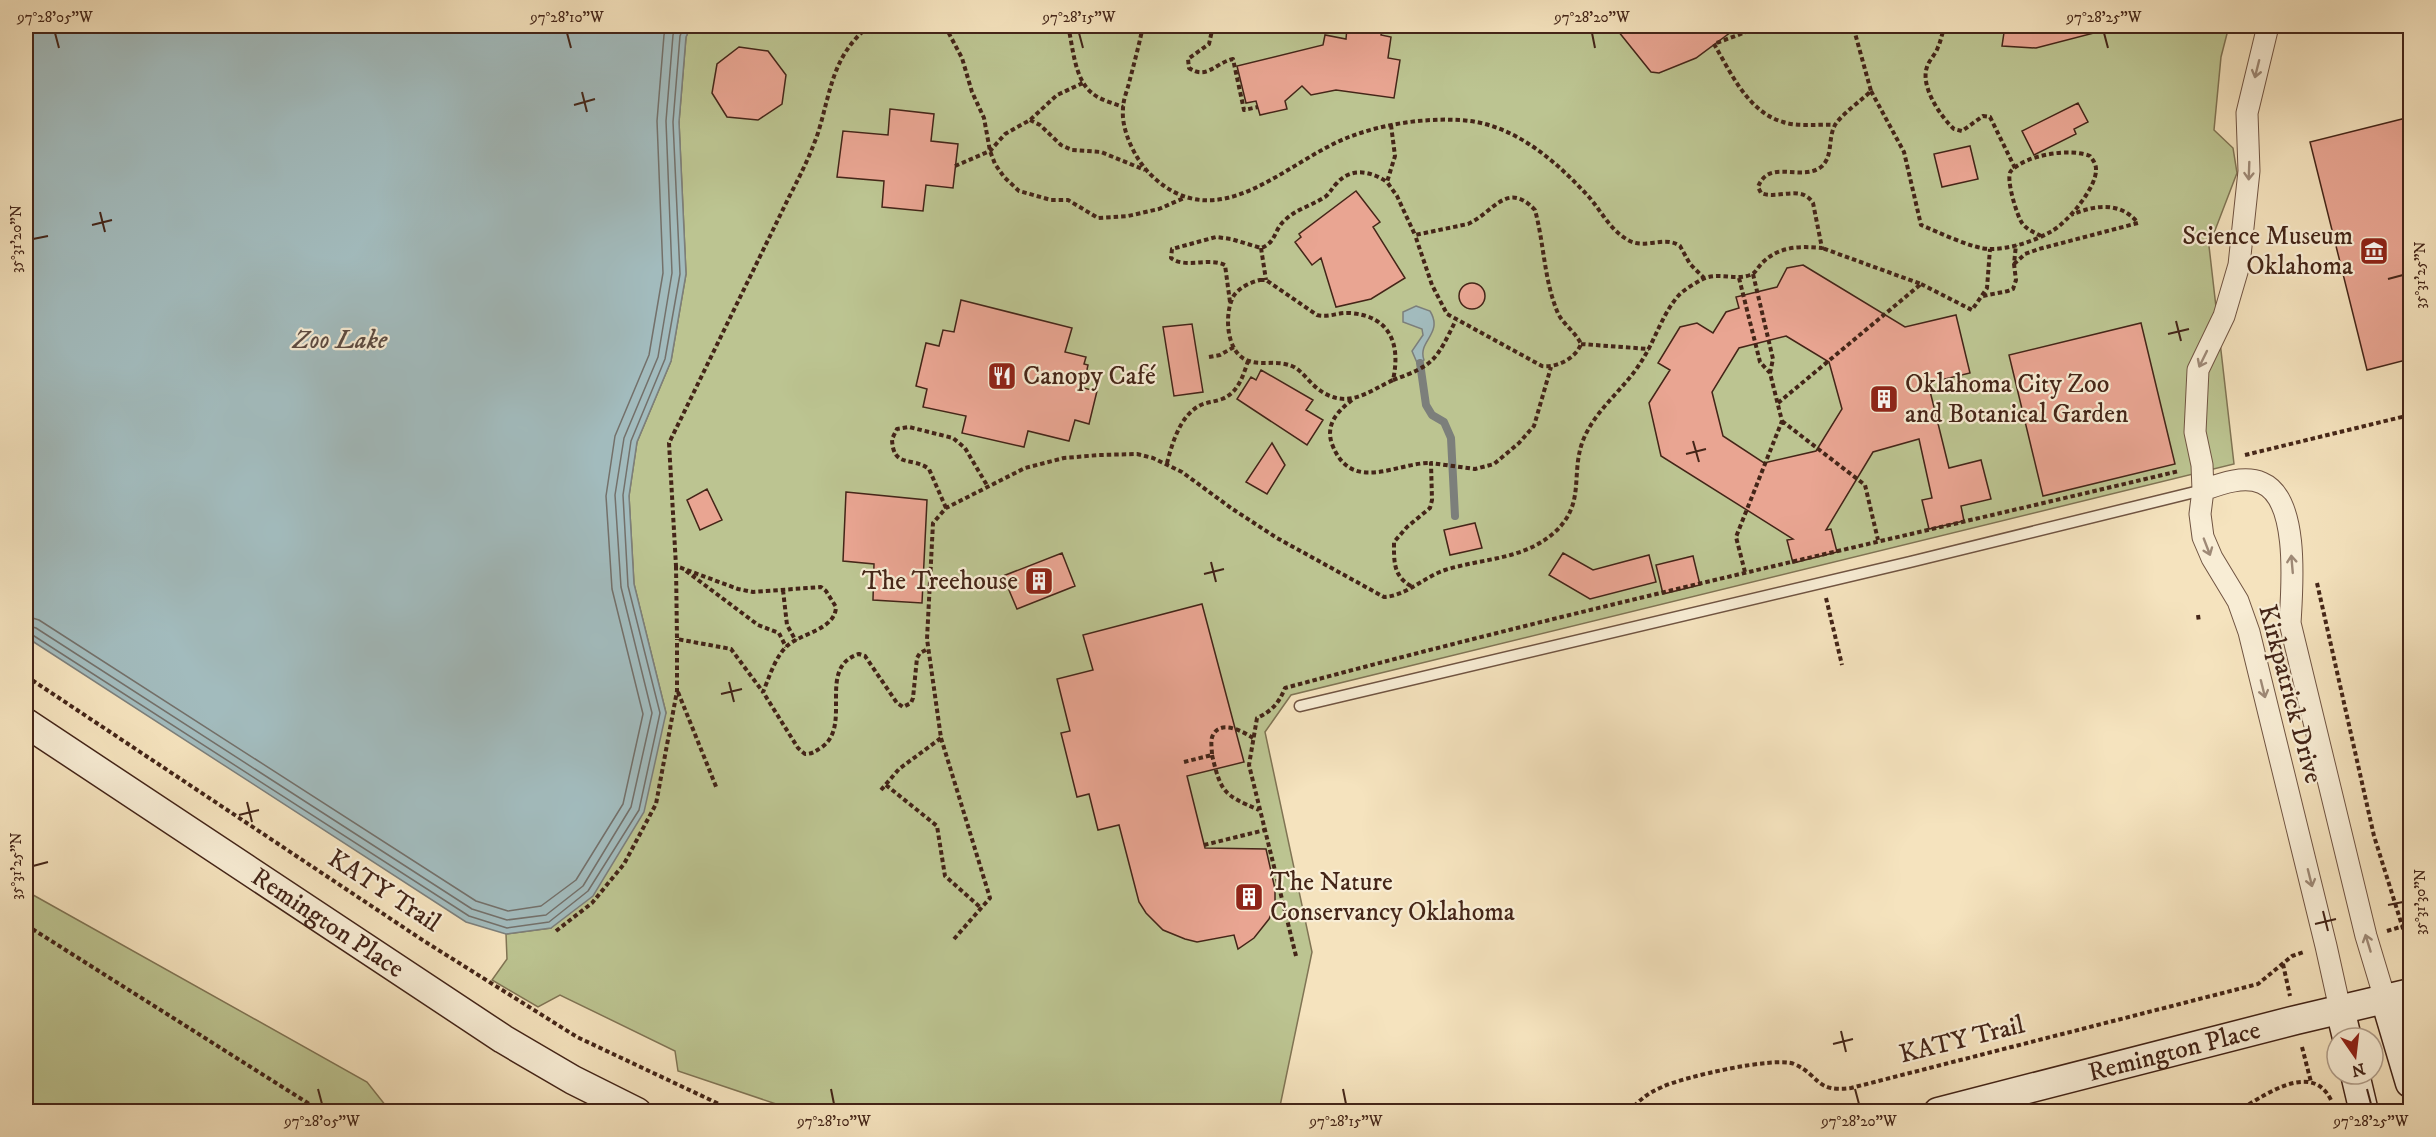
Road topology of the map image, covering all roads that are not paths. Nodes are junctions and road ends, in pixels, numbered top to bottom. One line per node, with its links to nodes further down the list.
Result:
1 (2268, 26): 2 (street, one-way to 2)
2 (2203, 490): 3 (lane); 5 (street, Kirkpatrick Drive, one-way to 2); 6 (street, Kirkpatrick Drive, one-way to 6)
3 (1300, 706)
4 (26, 723): 10 (main road, Remington Place)
5 (2398, 996): 6 (main road, Remington Place); 8 (main road)
6 (2340, 1009): 7 (main road); 11 (main road, Remington Place)
7 (2344, 1026)
8 (2410, 1083)
9 (2358, 1086): 12 (main road)
10 (637, 1112)
11 (1938, 1112)
12 (2364, 1112)

